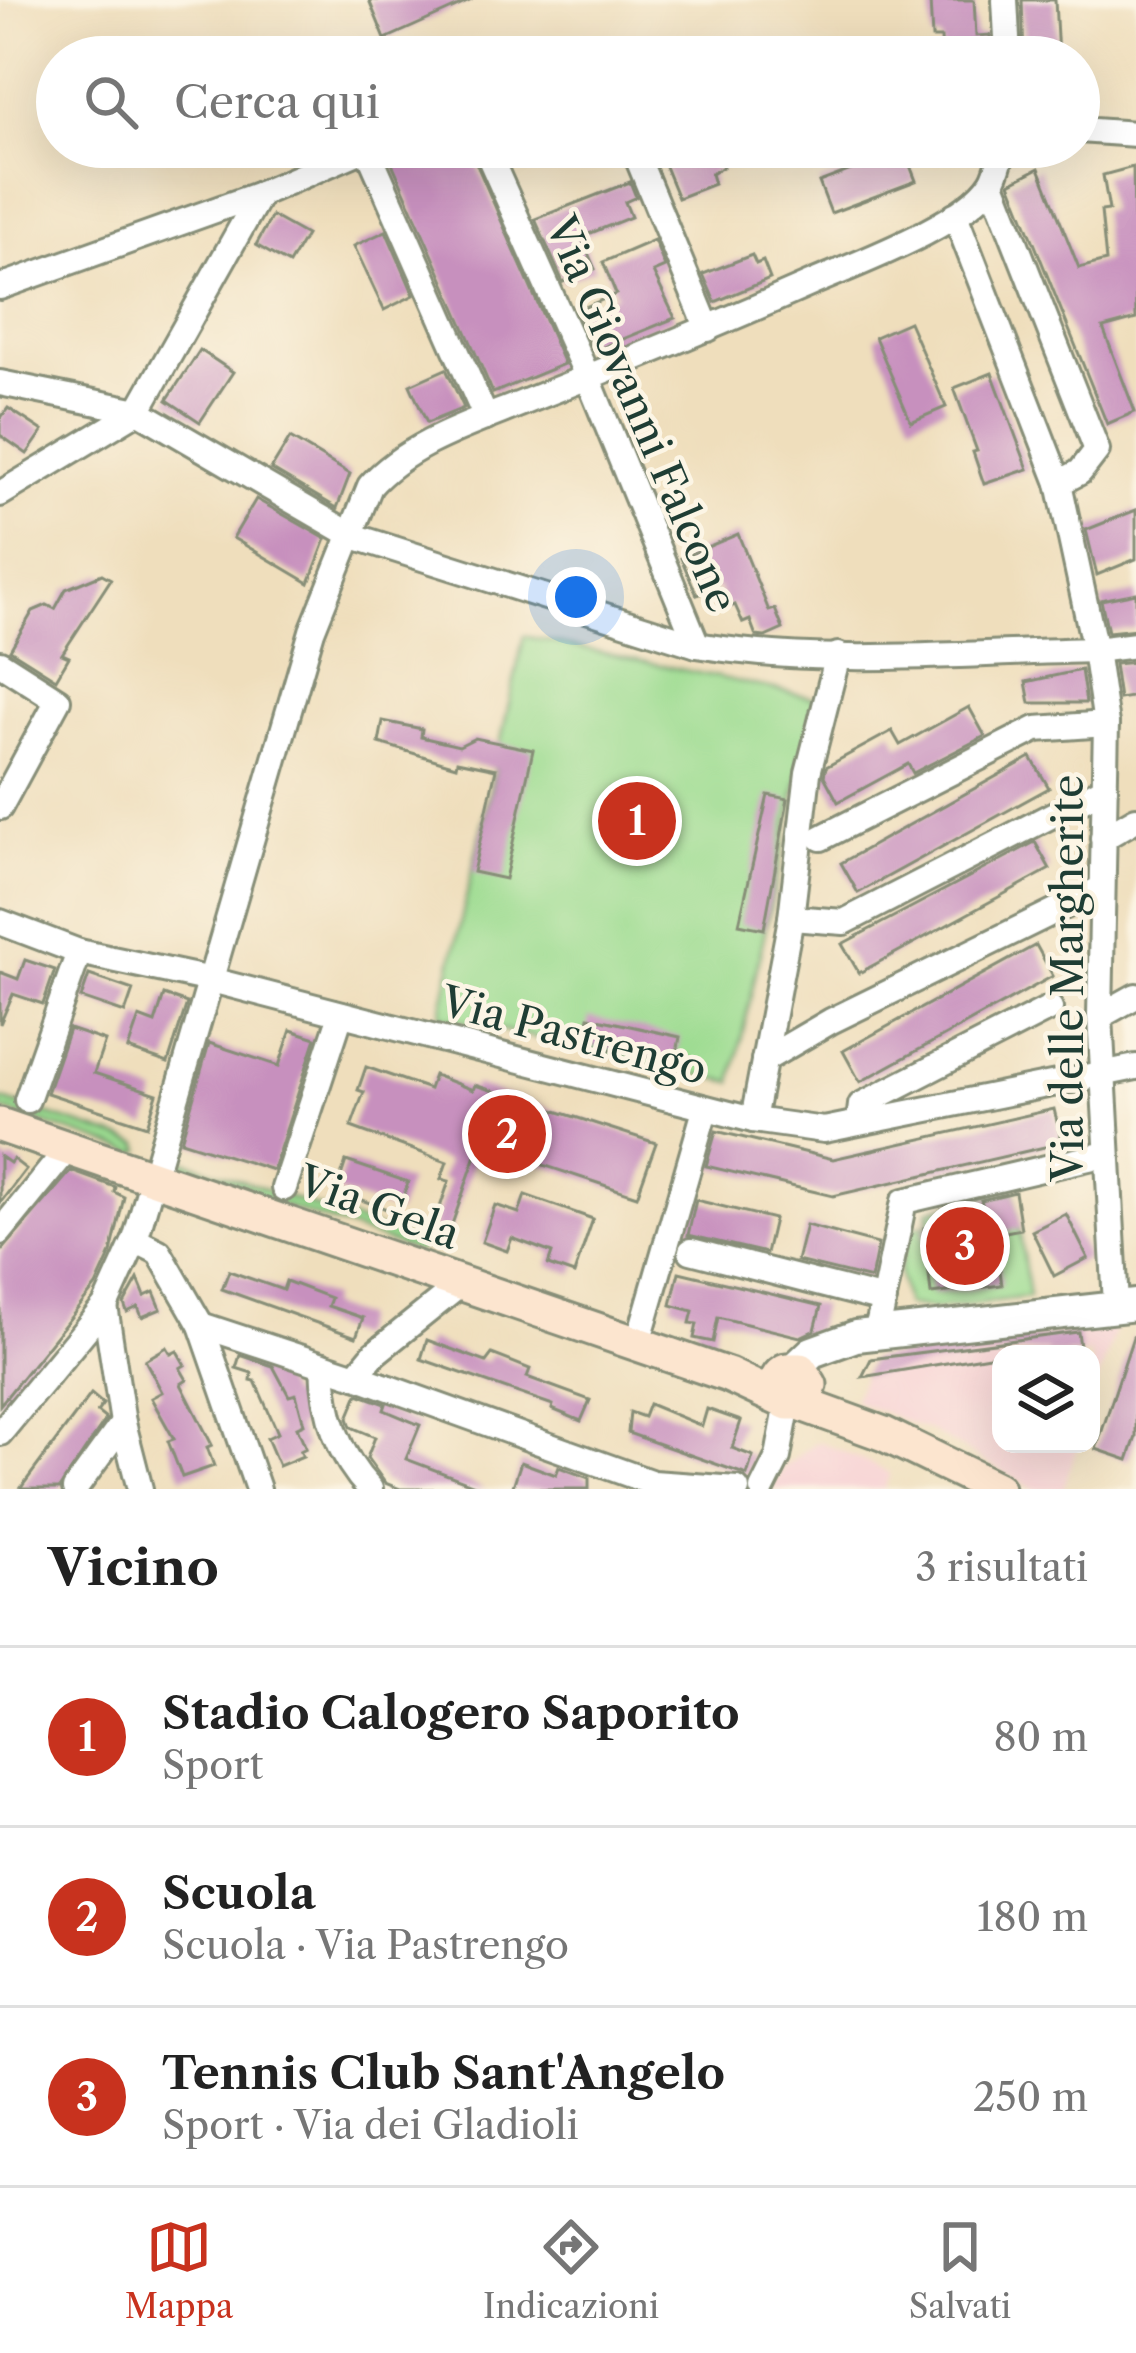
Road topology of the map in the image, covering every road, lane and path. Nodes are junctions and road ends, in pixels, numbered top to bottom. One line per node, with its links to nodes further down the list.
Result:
1 (1005, 0): 2 (street)
2 (1007, 36)
3 (1100, 131): 4 (street)
4 (1136, 134)
5 (321, 168): 11 (street)
6 (377, 168): 18 (street)
7 (494, 168): 15 (street, Via Giovanni Falcone)
8 (642, 168): 14 (street)
9 (997, 168): 10 (street)
10 (992, 183): 12 (street); 19 (street)
11 (260, 194): 13 (street); 17 (street)
12 (955, 215): 14 (street); 19 (street, Via delle Margherite)
13 (0, 286)
14 (708, 328): 15 (street)
15 (587, 378): 18 (street); 22 (street, Via Giovanni Falcone)
16 (0, 383): 17 (street)
17 (138, 411): 20 (street); 21 (street)
18 (486, 418): 21 (street)
19 (1059, 483): 24 (street, Via delle Margherite)
20 (0, 494)
21 (353, 536): 22 (street); 37 (street)
22 (698, 645): 25 (street)
23 (1136, 645): 24 (street)
24 (1095, 650): 25 (street); 27 (street, Via delle Margherite)
25 (838, 655): 34 (street)
26 (0, 663): 29 (street)
27 (1106, 724): 28 (street, Via delle Margherite); 31 (street)
28 (1105, 788): 32 (street, Via delle Margherite); 34 (street)
29 (0, 807)
30 (1136, 819): 32 (street)
31 (821, 838)
32 (1103, 838): 33 (street, Via delle Margherite)
33 (1102, 888): 41 (street, Via delle Margherite); 42 (street)
34 (791, 918): 42 (street)
35 (0, 922): 36 (street, Via Pastrengo)
36 (80, 952): 37 (street, Via Pastrengo); 45 (street)
37 (211, 980): 40 (street, Via Pastrengo); 52 (street)
38 (1136, 996): 41 (street)
39 (1050, 1008): 48 (street)
40 (341, 1014): 46 (street, Via Pastrengo); 53 (street)
41 (1100, 1016): 44 (street, Via delle Margherite)
42 (764, 1060): 47 (street)
43 (1136, 1067): 44 (street, Via Pastrengo)
44 (1102, 1075): 48 (street, Via Pastrengo); 51 (street, Via delle Margherite)
45 (27, 1100)
46 (705, 1110): 47 (street, Via Pastrengo); 63 (street)
47 (753, 1120): 48 (street, Via Pastrengo)
48 (859, 1121)
49 (0, 1125): 50 (main road, Via Gela)
50 (70, 1146): 52 (main road, Via Gela); 54 (street)
51 (1106, 1154): 58 (street); 59 (street, Via delle Margherite)
52 (154, 1174): 55 (street); 57 (main road, Via Gela)
53 (284, 1188)
54 (0, 1232)
55 (135, 1240): 60 (street); 61 (street)
56 (691, 1251): 58 (street)
57 (461, 1284): 63 (main road, Via Gela); 65 (street)
58 (884, 1300): 62 (street)
59 (1126, 1305): 62 (street)
60 (105, 1306): 68 (street); 69 (street)
61 (201, 1325): 64 (street); 75 (street)
62 (877, 1332): 66 (street)
63 (637, 1346): 66 (main road, Via Gela)
64 (323, 1365): 65 (street); 76 (street)
65 (356, 1376): 72 (street)
66 (795, 1388): 67 (main road, Via Gela); 70 (street)
67 (842, 1417): 70 (street); 71 (main road)
68 (123, 1424): 73 (street); 74 (street)
69 (0, 1433)
70 (778, 1457): 78 (street)
71 (950, 1478): 79 (main road)
72 (650, 1486): 77 (street)
73 (76, 1489)
74 (140, 1489)
75 (258, 1489)
76 (370, 1489)
77 (737, 1489)
78 (762, 1489)
79 (997, 1489)

